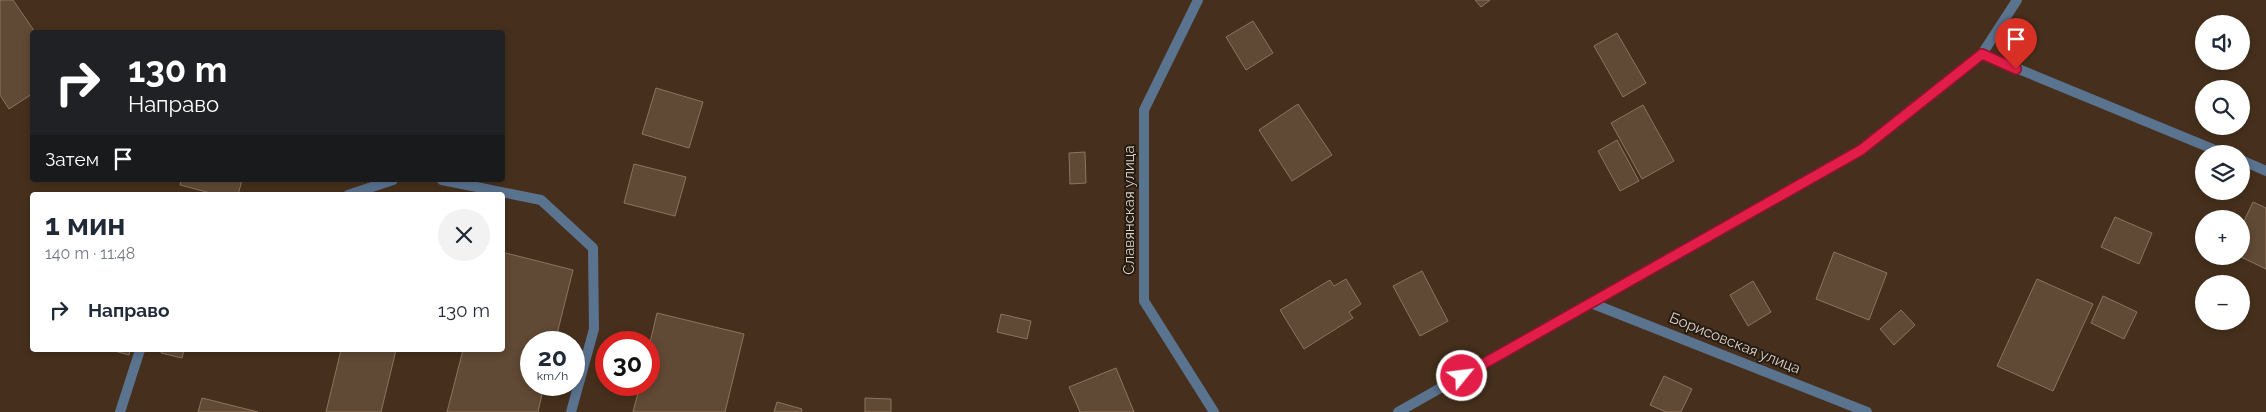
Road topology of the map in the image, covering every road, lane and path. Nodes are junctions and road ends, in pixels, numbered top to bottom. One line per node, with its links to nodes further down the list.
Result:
1 (1198, 0): 16 (street, Славянская улица)
2 (2017, 0): 3 (street)
3 (1982, 54): 4 (street); 12 (street)
4 (2203, 145)
5 (2250, 164): 6 (street)
6 (2266, 170)
7 (387, 182): 9 (street)
8 (452, 182): 10 (street)
9 (357, 192)
10 (501, 192)
11 (505, 193): 15 (street)
12 (1591, 303): 17 (street); 18 (street, Борисовская улица)
13 (139, 352): 14 (street)
14 (120, 412)
15 (570, 412)
16 (1214, 412)
17 (1398, 412)
18 (1868, 412)

